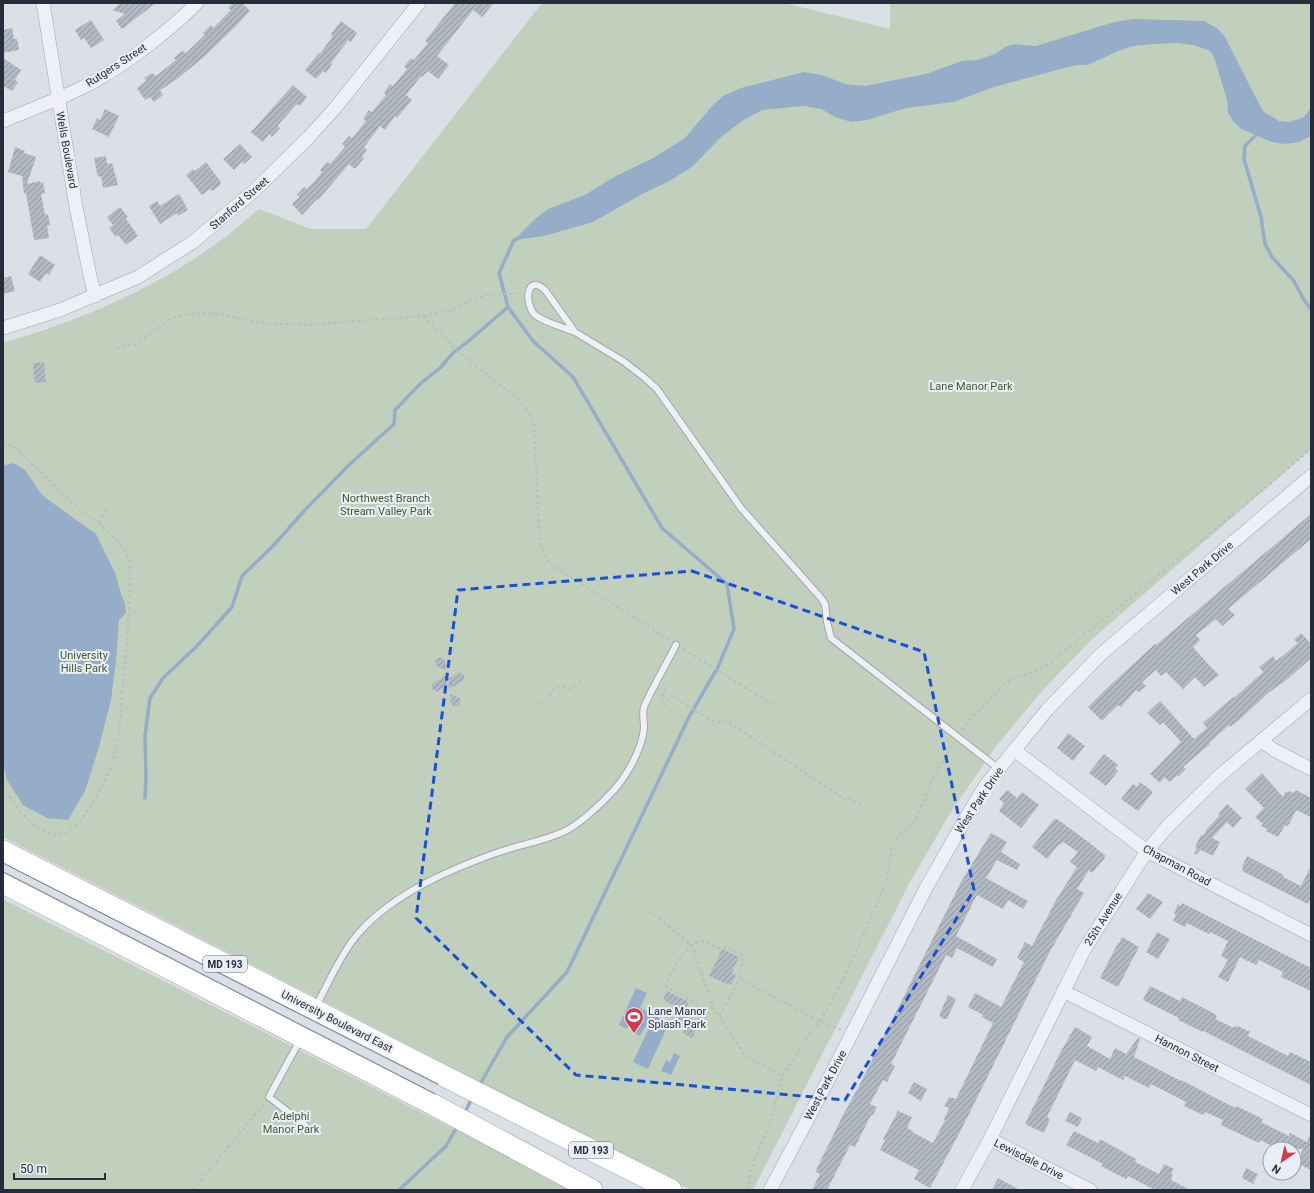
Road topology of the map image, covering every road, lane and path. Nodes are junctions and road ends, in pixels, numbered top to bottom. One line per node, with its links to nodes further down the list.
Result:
1 (44, 3): 4 (street, Wells Boulevard)
2 (197, 3): 4 (street, Rutgers Street)
3 (419, 3): 7 (street, Stanford Street)
4 (58, 99): 5 (street, Rutgers Street); 7 (street, Wells Boulevard)
5 (3, 121)
6 (516, 293): 8 (path)
7 (95, 296): 9 (street, Stanford Street)
8 (423, 316): 11 (path); 16 (path)
9 (3, 328)
10 (575, 332): 10 (lane); 24 (lane)
11 (116, 348)
12 (3, 442): 15 (path)
13 (1311, 476): 23 (street, West Park Drive)
14 (107, 508): 15 (path)
15 (99, 523): 26 (path)
16 (677, 645): 21 (path); 37 (lane)
17 (583, 680): 20 (path)
18 (668, 681): 27 (path)
19 (1311, 699): 22 (street, 25th Avenue)
20 (540, 702)
21 (772, 704)
22 (1261, 741): 25 (street); 29 (street, 25th Avenue)
23 (1014, 750): 24 (street, West Park Drive); 29 (street, Chapman Road)
24 (999, 769): 41 (street, West Park Drive)
25 (1311, 769)
26 (3, 786)
27 (866, 806)
28 (3, 851): 37 (main road, University Boulevard East / MD 193)
29 (1147, 851): 32 (street, Chapman Road); 35 (street, 25th Avenue)
30 (3, 883): 42 (main road, MD 193)
31 (649, 911): 33 (path)
32 (1311, 935)
33 (692, 945): 34 (path); 36 (path); 38 (path)
34 (740, 979): 39 (path); 41 (path)
35 (1064, 991): 45 (street, Hannon Street); 47 (street, 25th Avenue)
36 (713, 1007): 38 (path); 39 (path)
37 (315, 1010): 50 (main road, University Boulevard East / MD 193)
38 (704, 1011): 40 (path)
39 (719, 1016): 43 (path)
40 (690, 1017)
41 (852, 1034): 51 (street, West Park Drive)
42 (302, 1036): 44 (lane); 49 (main road, MD 193)
43 (783, 1076)
44 (270, 1097): 46 (lane); 48 (path)
45 (1311, 1116)
46 (305, 1125)
47 (990, 1139): 52 (street, 25th Avenue); 53 (street, Lewisdale Drive)
48 (193, 1190)
49 (592, 1190)
50 (671, 1190)
51 (770, 1190)
52 (962, 1190)
53 (1090, 1190)

